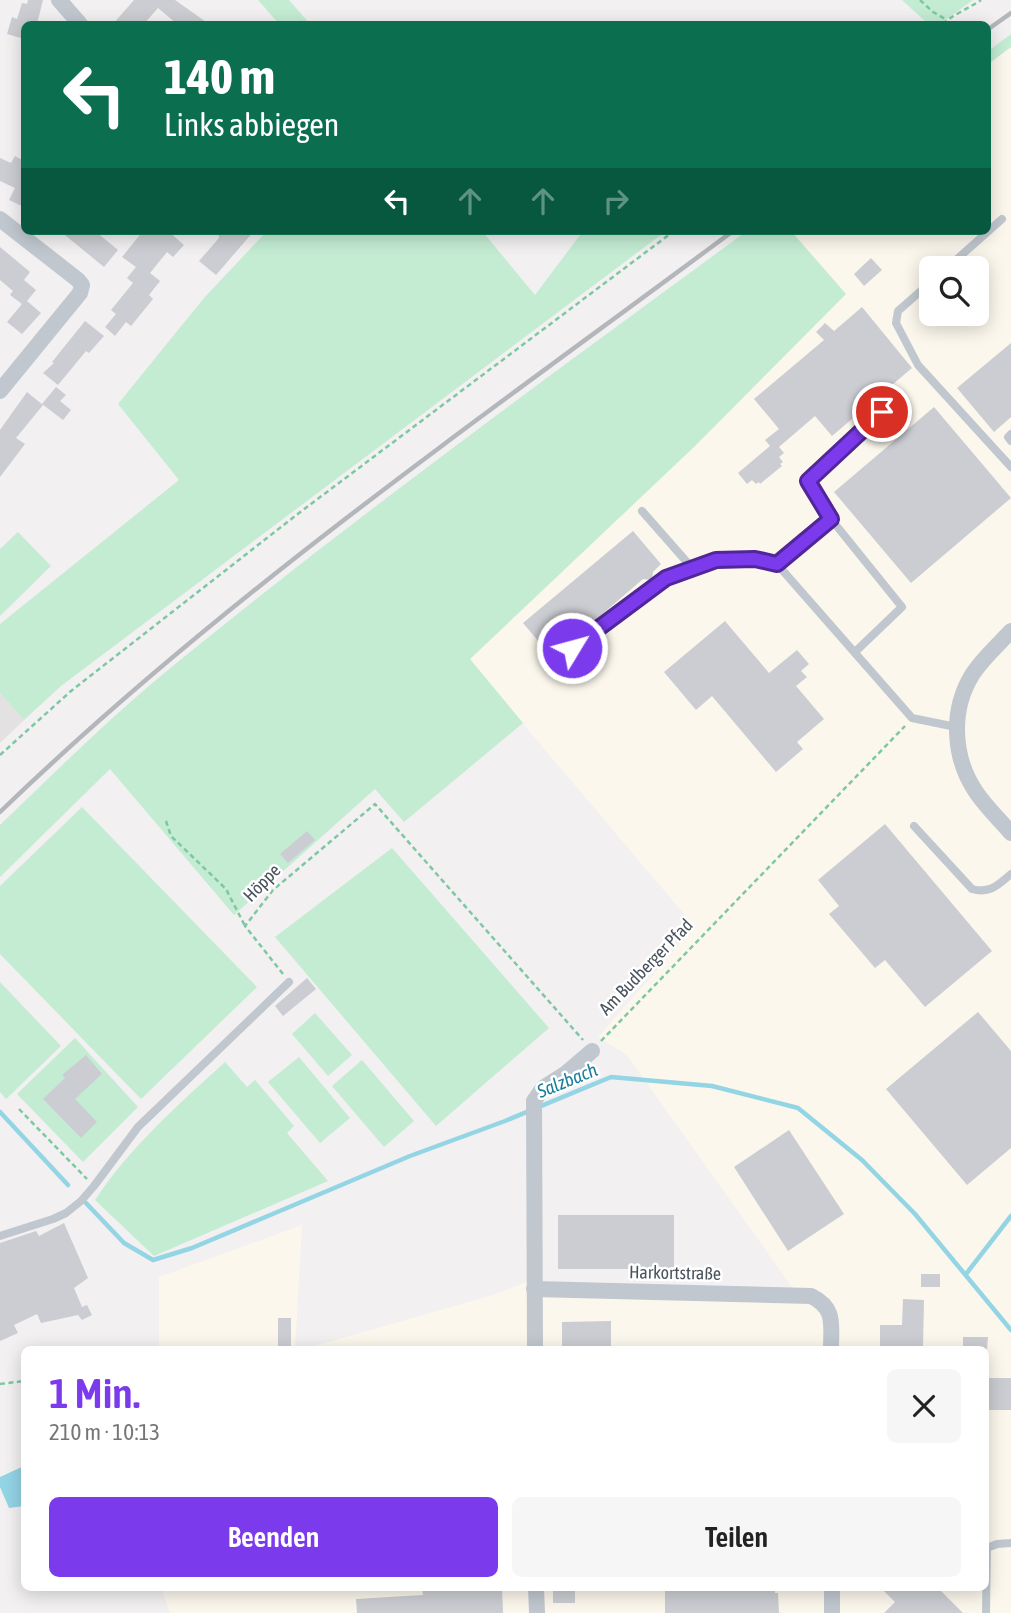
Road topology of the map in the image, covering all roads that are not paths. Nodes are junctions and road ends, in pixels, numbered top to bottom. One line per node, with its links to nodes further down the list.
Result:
1 (59, 0): 2 (street)
2 (77, 21)
3 (0, 219): 9 (street)
4 (1002, 219): 5 (lane)
5 (991, 229)
6 (984, 235): 7 (lane)
7 (960, 256)
8 (919, 293): 13 (lane)
9 (0, 391)
10 (901, 394): 15 (lane)
11 (1011, 434): 12 (lane)
12 (1011, 441)
13 (1011, 467)
14 (642, 511): 17 (lane)
15 (831, 519): 16 (lane); 20 (lane)
16 (777, 564): 17 (lane); 20 (lane)
17 (693, 569): 19 (lane)
18 (1011, 631): 21 (street)
19 (572, 648)
20 (855, 652): 21 (lane)
21 (956, 727): 23 (street)
22 (914, 826): 24 (lane)
23 (1011, 833)
24 (1011, 874)
25 (289, 982): 27 (lane)
26 (592, 1051): 28 (street)
27 (0, 1236)
28 (534, 1289): 29 (street); 30 (street, Harkortstraße)
29 (535, 1346)
30 (831, 1346)
31 (1011, 1543): 32 (lane)
32 (989, 1547)
33 (536, 1591): 36 (street)
34 (832, 1591): 37 (street)
35 (986, 1591): 38 (lane)
36 (537, 1613)
37 (832, 1613)
38 (986, 1613)

